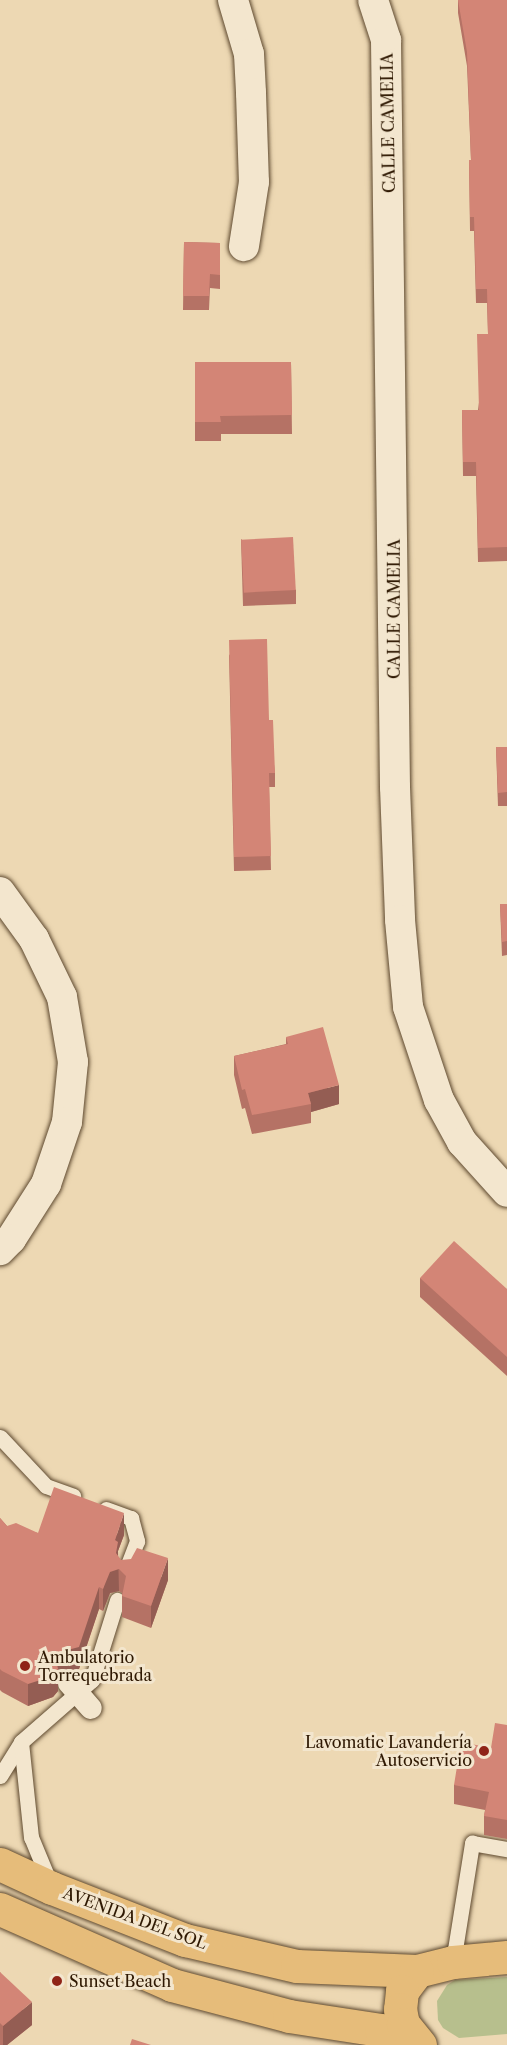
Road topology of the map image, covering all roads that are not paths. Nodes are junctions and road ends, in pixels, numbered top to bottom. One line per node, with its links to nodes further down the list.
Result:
1 (233, 0): 3 (street)
2 (373, 0): 5 (street, CALLE CAMELIA)
3 (244, 246)
4 (0, 892): 6 (street)
5 (507, 1191)
6 (0, 1250)
7 (0, 1437): 8 (lane)
8 (125, 1573)
9 (117, 1600): 10 (lane)
10 (21, 1742): 11 (lane); 14 (lane)
11 (0, 1776)
12 (507, 1849): 17 (lane)
13 (0, 1864): 14 (main road, AVENIDA DEL SOL)
14 (52, 1888): 18 (main road, AVENIDA DEL SOL)
15 (0, 1909): 19 (main road)
16 (507, 1957): 17 (main road, AVENIDA DEL SOL)
17 (453, 1962): 18 (main road, AVENIDA DEL SOL)
18 (417, 1971): 19 (main road)
19 (417, 2042)

